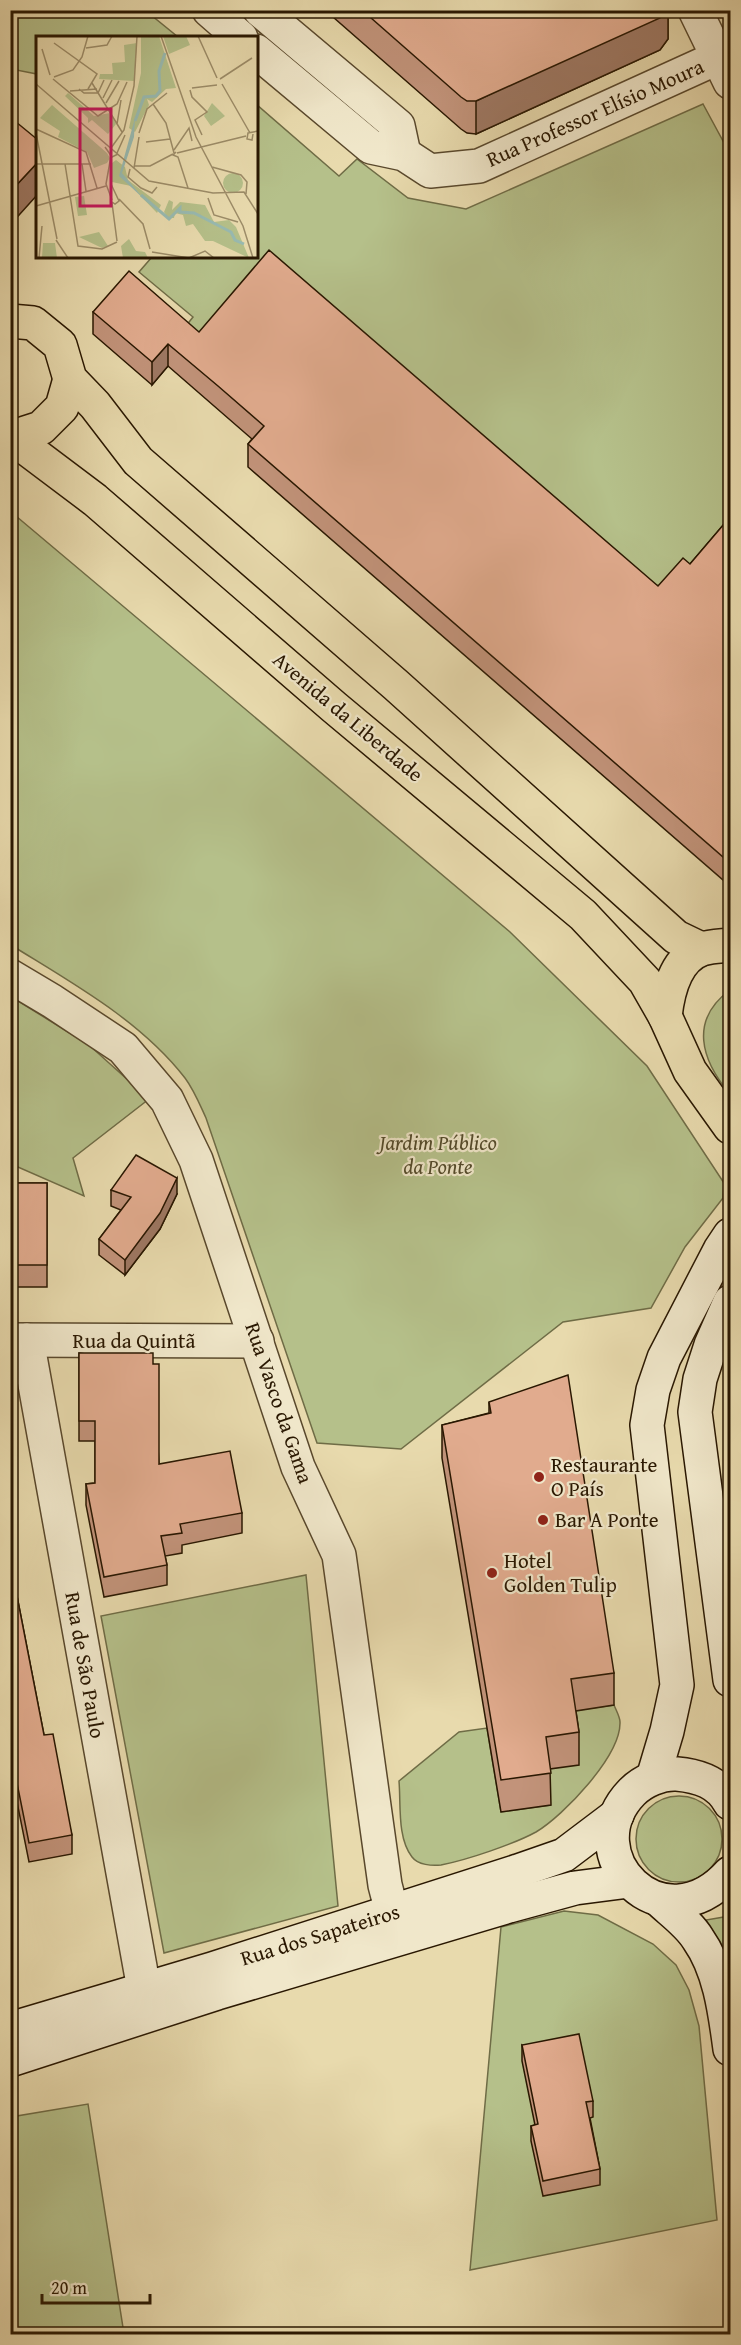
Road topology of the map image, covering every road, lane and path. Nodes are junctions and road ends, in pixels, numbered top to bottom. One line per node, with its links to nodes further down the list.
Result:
1 (209, 10): 4 (street)
2 (260, 10): 7 (street)
3 (695, 10): 6 (street)
4 (239, 36)
5 (258, 53): 7 (street, Rua Professor Elísio Moura)
6 (726, 63): 7 (street, Rua Professor Elísio Moura)
7 (404, 154)
8 (10, 321): 9 (main road)
9 (70, 379): 10 (main road, Avenida da Liberdade); 11 (main road)
10 (12, 437): 13 (main road, Avenida da Liberdade)
11 (716, 947): 13 (main road)
12 (10, 976): 18 (street, Rua Vasco da Gama)
13 (665, 1016): 14 (main road, Avenida da Liberdade)
14 (730, 1127)
15 (730, 1235): 20 (street)
16 (730, 1302): 19 (street)
17 (19, 1340): 18 (street, Rua da Quintã); 27 (street, Rua de São Paulo)
18 (257, 1341): 26 (street, Rua Vasco da Gama)
19 (730, 1680)
20 (653, 1778): 21 (street); 22 (street)
21 (730, 1803)
22 (616, 1815): 24 (street); 26 (street, Rua dos Sapateiros)
23 (730, 1873): 25 (street)
24 (629, 1881): 25 (street); 30 (street, Rua dos Sapateiros)
25 (659, 1900): 29 (street)
26 (392, 1912): 27 (street, Rua dos Sapateiros)
27 (144, 1989): 28 (street, Rua dos Sapateiros)
28 (10, 2029)
29 (730, 2049)
30 (10, 2060)

